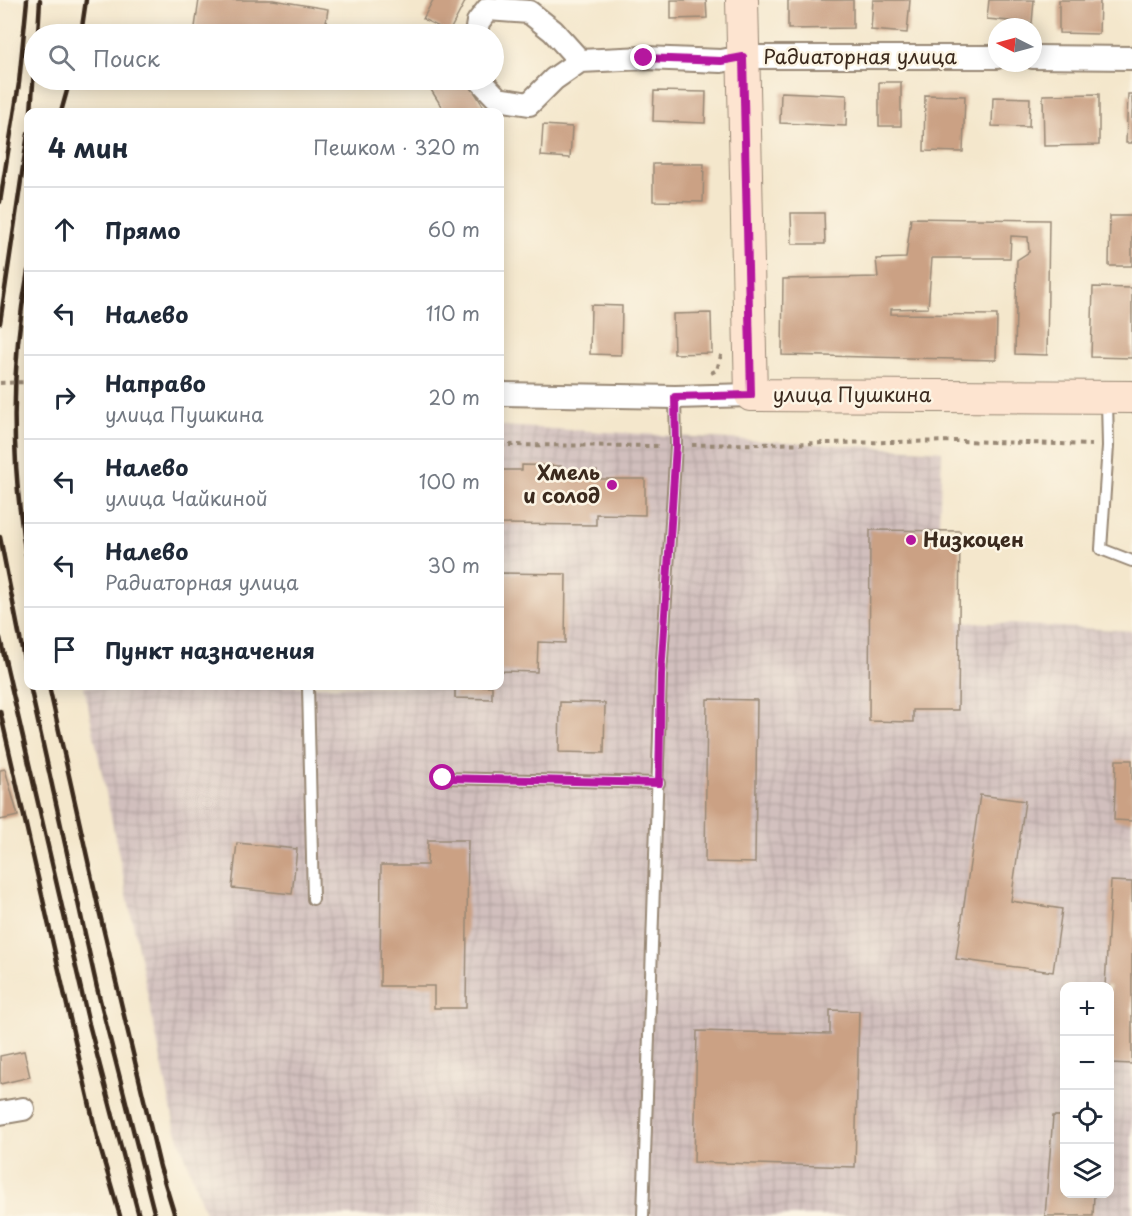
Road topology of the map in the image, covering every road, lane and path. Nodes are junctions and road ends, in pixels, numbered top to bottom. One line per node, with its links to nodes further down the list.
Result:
1 (742, 0): 3 (street)
2 (478, 24): 7 (street)
3 (743, 57): 4 (street, Радиаторная улица); 7 (street, Радиаторная улица); 14 (street)
4 (988, 57)
5 (1042, 57): 6 (street)
6 (1132, 58)
7 (580, 61): 8 (street)
8 (489, 90)
9 (723, 348): 10 (path)
10 (702, 378)
11 (24, 382): 12 (path, bridge)
12 (0, 383)
13 (504, 394): 15 (street, улица Пушкина)
14 (751, 395): 15 (street, улица Пушкина); 16 (street, улица Пушкина)
15 (675, 397): 18 (lane)
16 (1120, 397): 19 (lane)
17 (504, 445): 18 (path)
18 (676, 446): 19 (path); 23 (lane)
19 (1108, 446): 20 (lane)
20 (1132, 561)
21 (308, 690): 24 (lane)
22 (443, 778): 23 (lane)
23 (659, 783): 27 (lane)
24 (312, 899)
25 (23, 1109): 26 (street)
26 (0, 1113)
27 (643, 1216)

